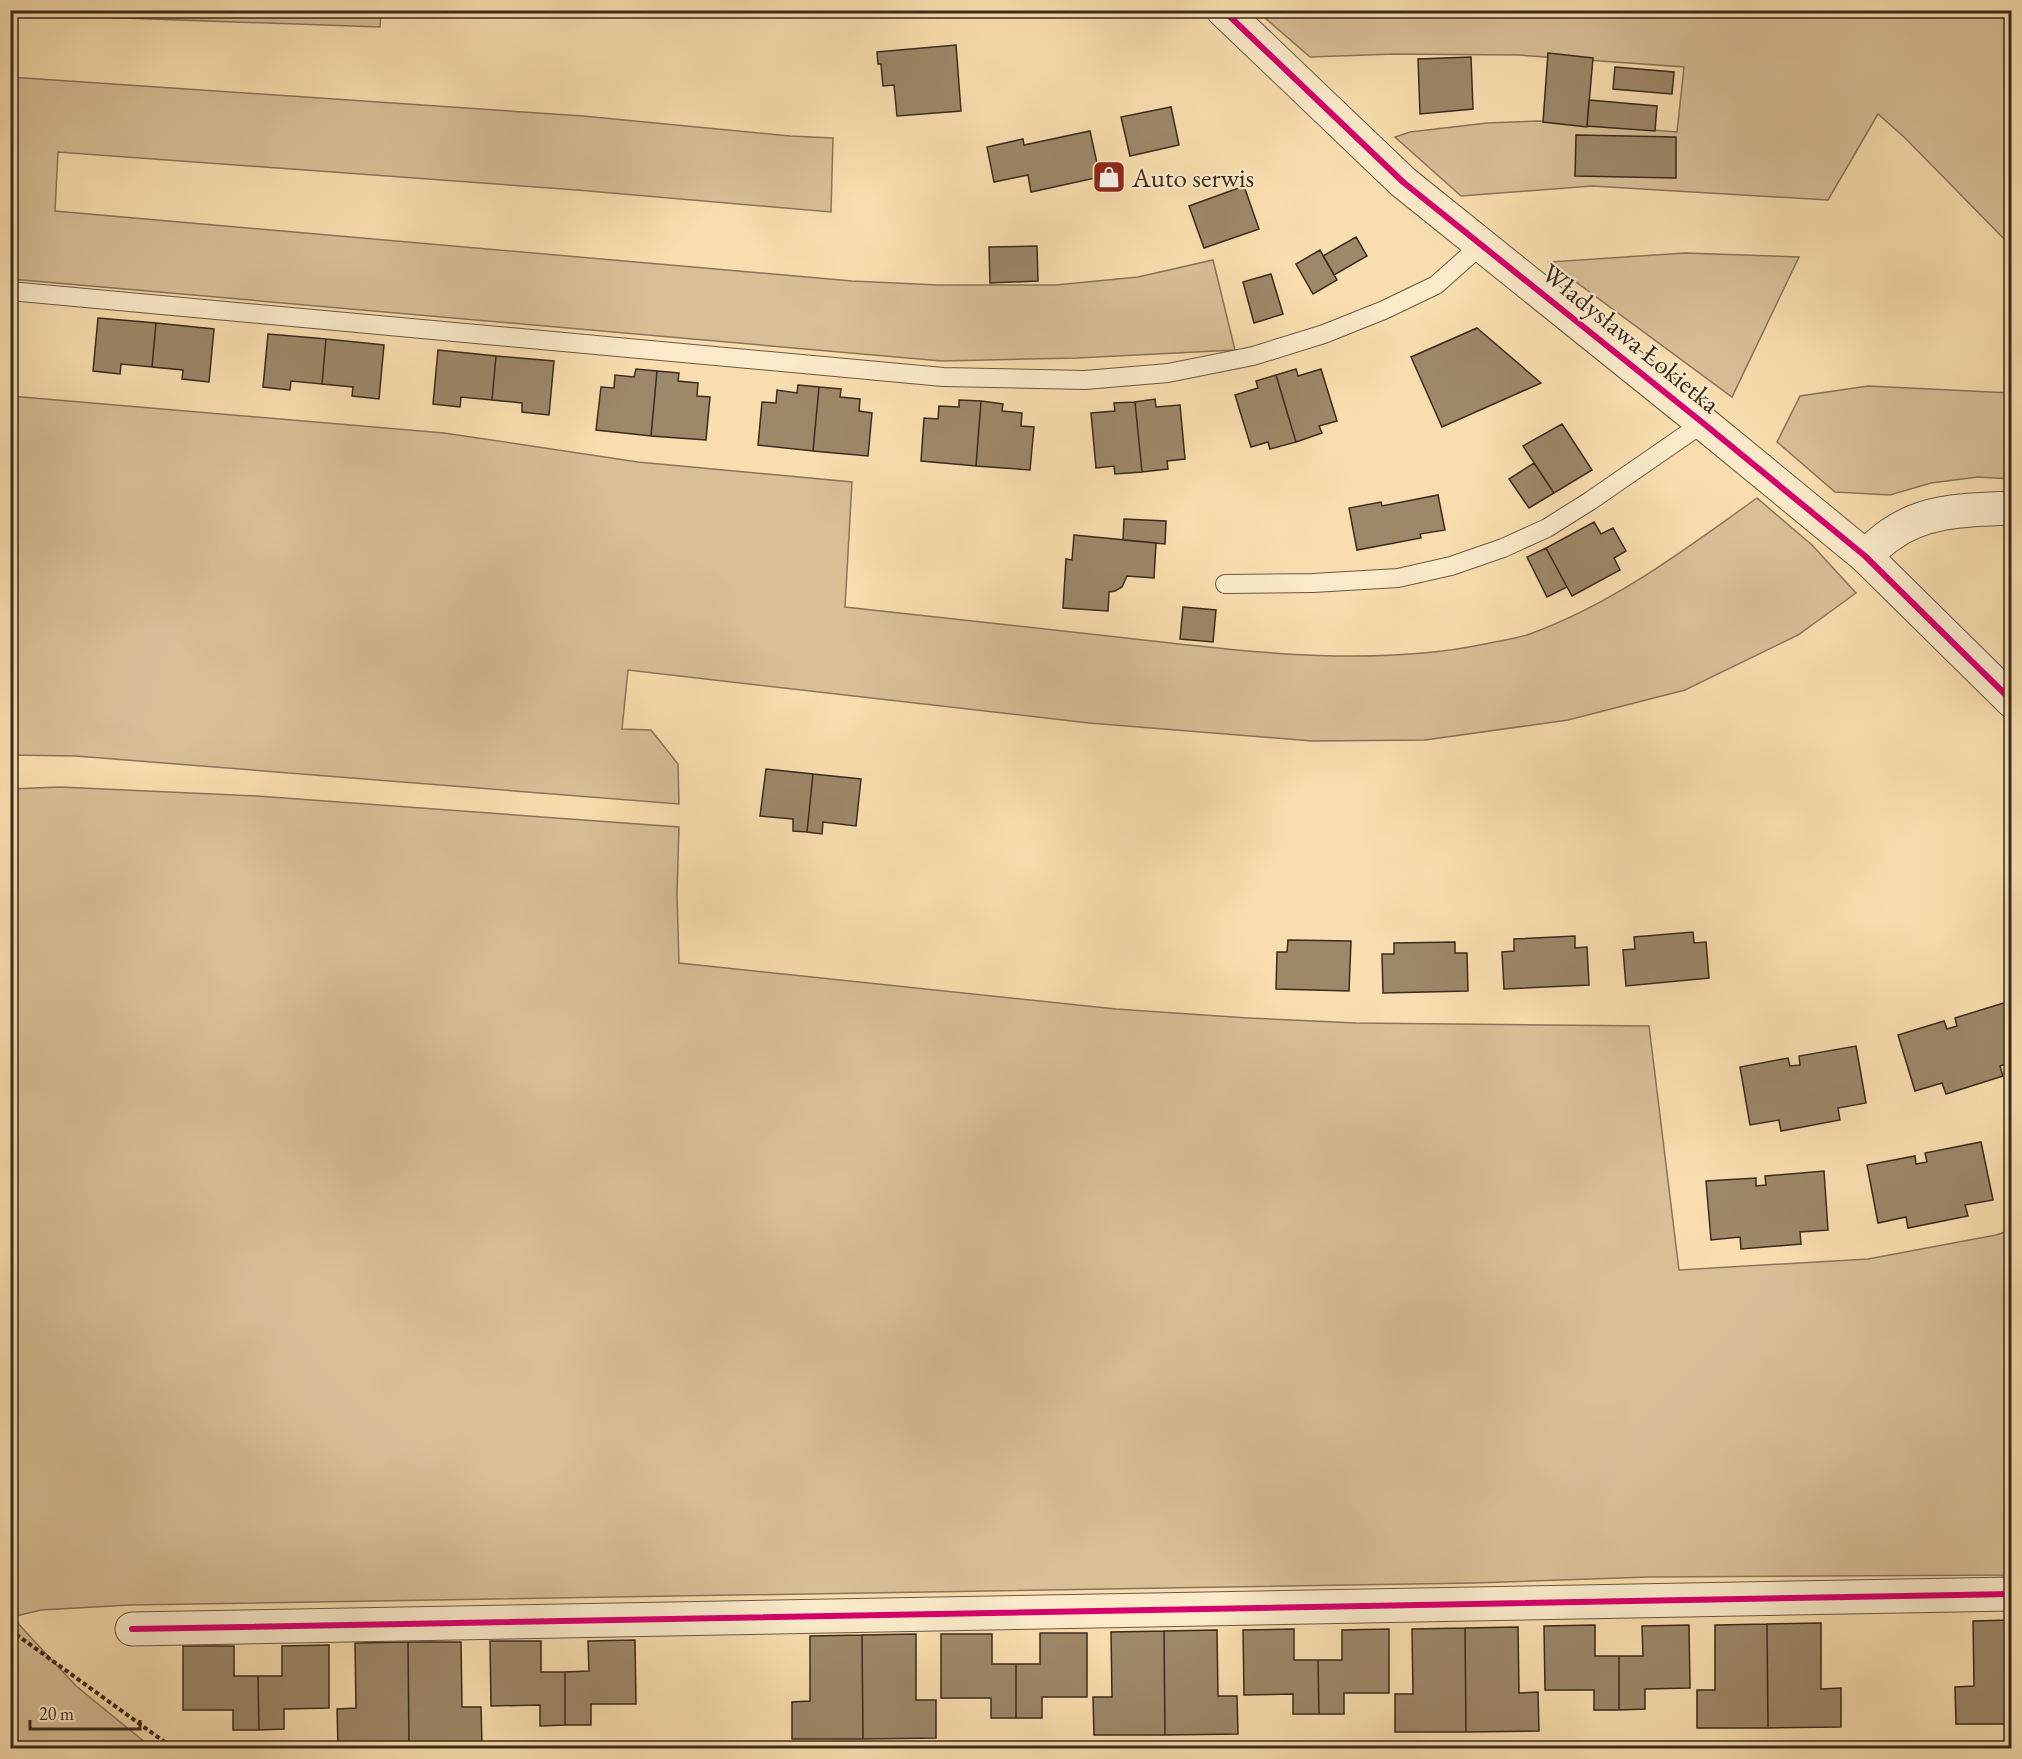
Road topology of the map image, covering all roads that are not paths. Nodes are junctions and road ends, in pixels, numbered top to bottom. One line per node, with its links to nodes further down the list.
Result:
1 (1223, 10): 2 (street, Władysława Łokietka)
2 (1481, 245): 3 (lane); 4 (street, Władysława Łokietka)
3 (10, 291)
4 (1703, 423): 6 (street, Władysława Łokietka); 7 (lane)
5 (2012, 508): 6 (street)
6 (1865, 556): 8 (street, Władysława Łokietka)
7 (1225, 584)
8 (2012, 701)
9 (2012, 1594): 10 (street)
10 (132, 1629)

